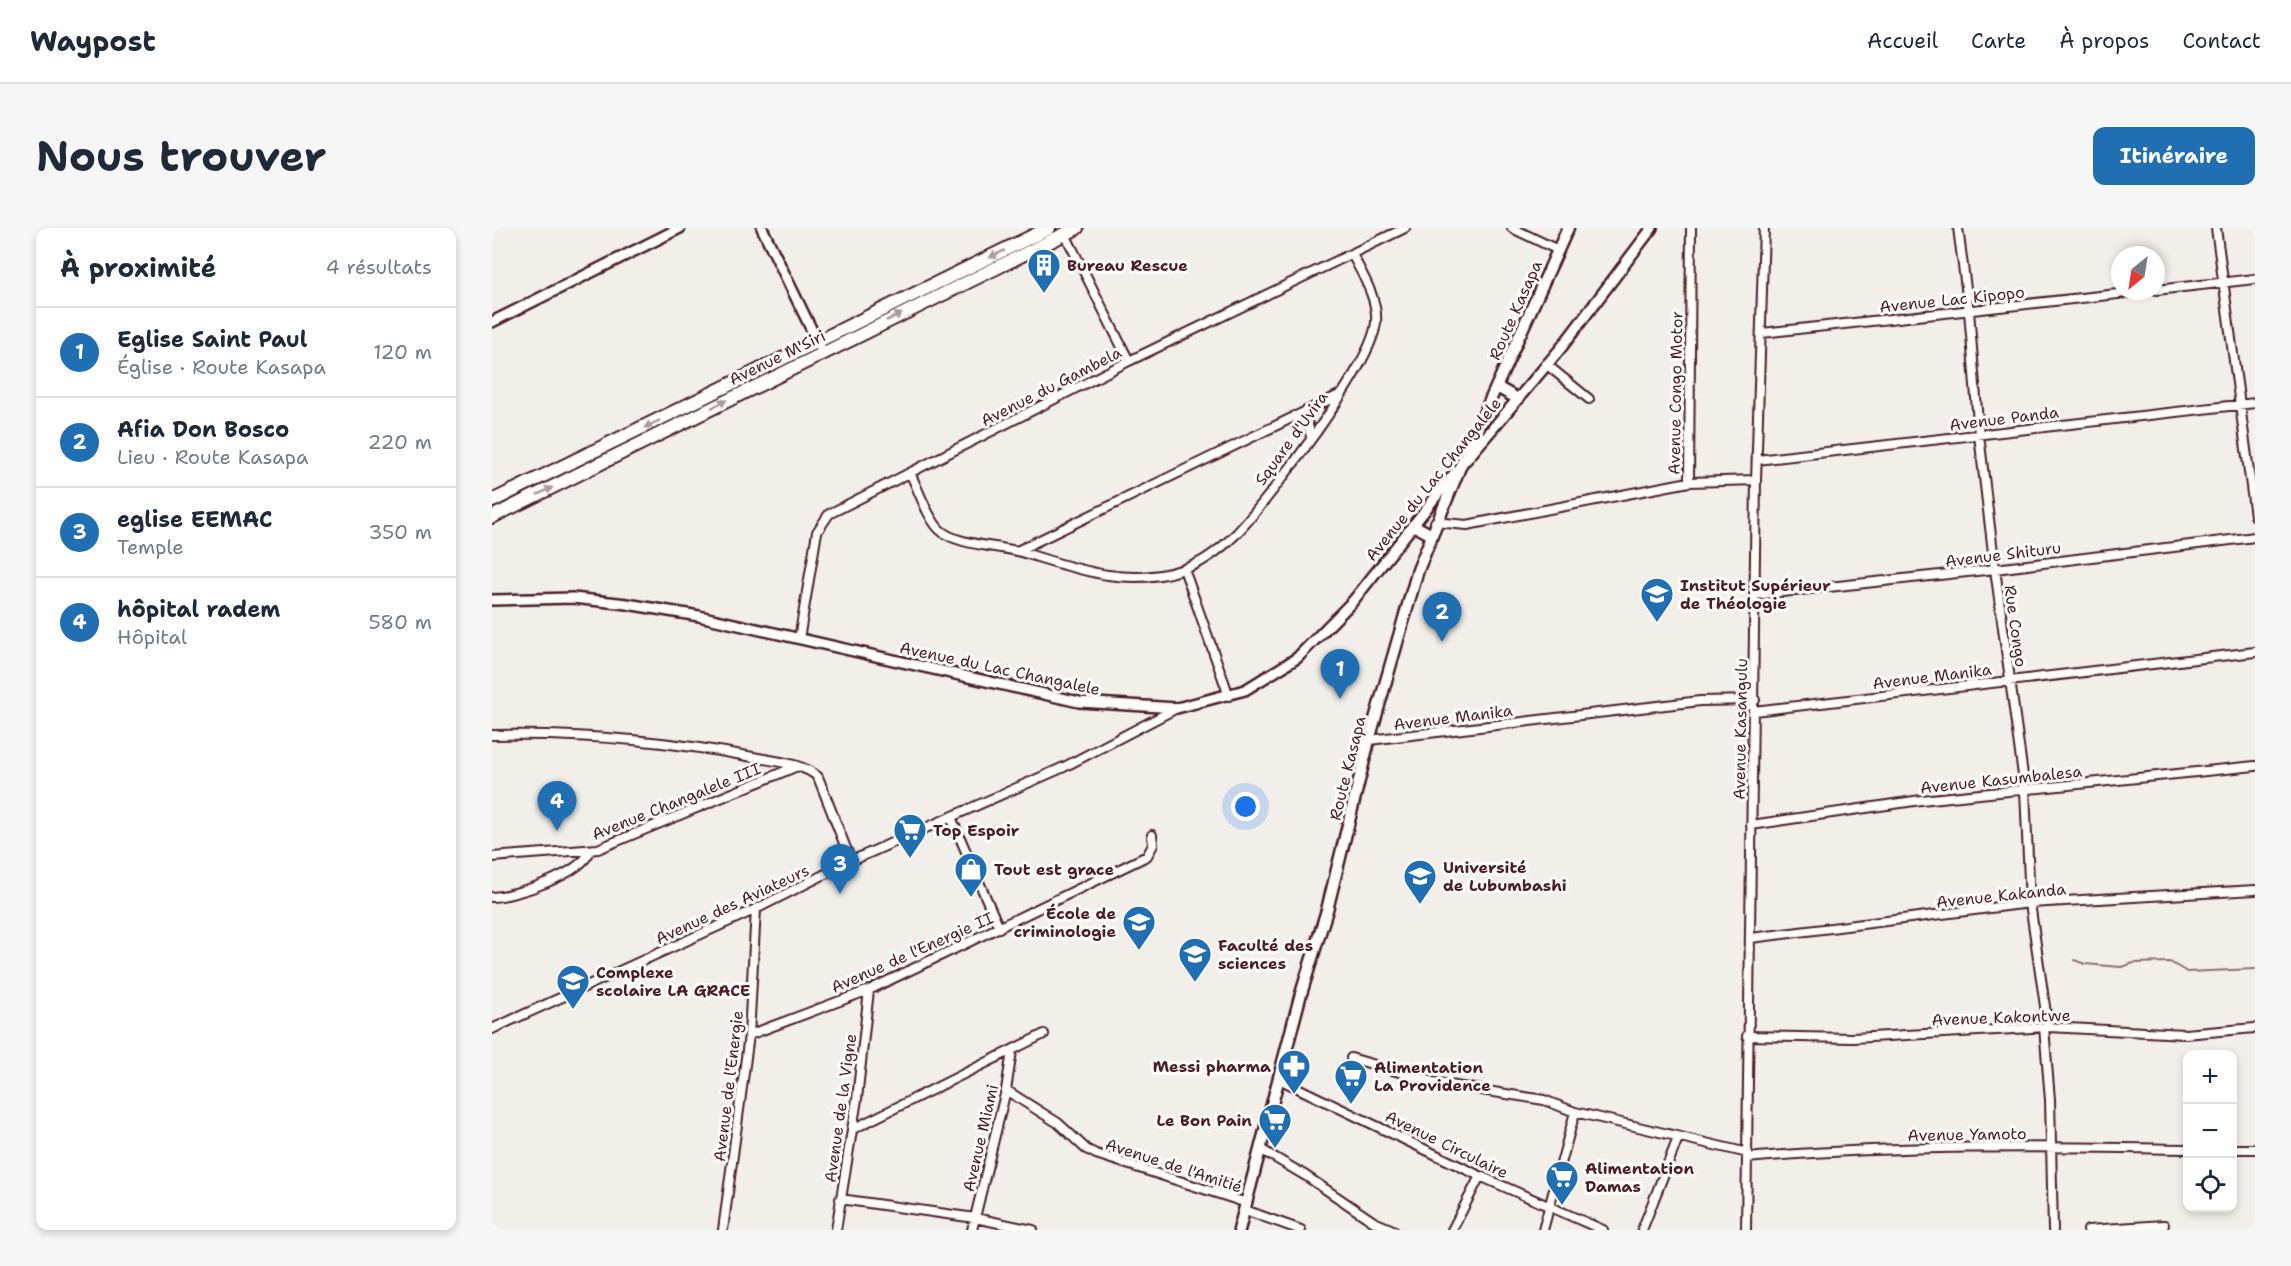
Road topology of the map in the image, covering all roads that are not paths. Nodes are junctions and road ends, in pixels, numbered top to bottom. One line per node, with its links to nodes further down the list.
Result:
1 (680, 228): 21 (street)
2 (762, 228): 23 (street)
3 (1049, 228): 23 (highway, Avenue M'Siri, one-way to 23)
4 (1077, 228): 13 (highway, Avenue M'Siri)
5 (1405, 228): 15 (street, Avenue du Gambela)
6 (1512, 228): 14 (street)
7 (1568, 228): 14 (main road, Route Kasapa)
8 (1652, 228): 25 (street, Avenue du Lac Changalele)
9 (1692, 228): 39 (street, Avenue Congo Motor)
10 (1764, 228): 22 (street, Avenue Kasangulu)
11 (1958, 228): 20 (street, Rue Congo)
12 (2216, 228): 17 (street)
13 (1065, 234): 23 (highway, Avenue M'Siri, one-way to 13); 24 (street)
14 (1558, 250): 26 (main road, Route Kasapa)
15 (1352, 254): 24 (street, Avenue du Gambela); 27 (street)
16 (2255, 279): 17 (street)
17 (2224, 282): 18 (street); 31 (street)
18 (2165, 289)
19 (2111, 295): 20 (street, Avenue Lac Kipopo)
20 (1969, 311): 22 (street, Avenue Lac Kipopo); 33 (street, Rue Congo)
21 (492, 322)
22 (1762, 333): 35 (street, Avenue Kasangulu)
23 (820, 347): 40 (highway, Avenue M'Siri, one-way to 40); 42 (highway, Avenue M'Siri, one-way to 23)
24 (1129, 361): 37 (street, Avenue du Gambela)
25 (1546, 364): 28 (street, Avenue du Lac Changalele); 29 (street)
26 (1497, 387): 28 (main road); 36 (main road, Route Kasapa)
27 (1340, 395): 32 (street, Square d'Uvira); 34 (street, Square d'Uvira)
28 (1518, 399): 36 (street, Avenue du Lac Changalele)
29 (1589, 399)
30 (2255, 403): 31 (street, Avenue Panda)
31 (2240, 405): 33 (street, Avenue Panda); 41 (street)
32 (1293, 416): 34 (street); 47 (street, Square d'Uvira)
33 (1979, 435): 35 (street, Avenue Panda); 49 (street, Rue Congo)
34 (1311, 437): 48 (street, Square d'Uvira)
35 (1757, 460): 38 (street, Avenue Kasangulu)
36 (1460, 467): 43 (main road, Route Kasapa); 44 (street, Avenue du Lac Changalele)
37 (910, 473): 47 (street); 52 (street, Avenue du Gambela)
38 (1756, 480): 39 (street); 50 (street, Avenue Kasangulu)
39 (1689, 482): 43 (street, Avenue Congo Motor)
40 (492, 501)
41 (2255, 516)
42 (492, 517)
43 (1435, 522): 45 (main road, Route Kasapa)
44 (1413, 525): 45 (main road); 55 (street, Avenue du Lac Changalele)
45 (1430, 534): 60 (main road, Route Kasapa)
46 (2255, 537): 49 (street, Avenue Shituru)
47 (1017, 551): 48 (street, Square d'Uvira)
48 (1184, 569): 55 (street)
49 (1995, 570): 50 (street, Avenue Shituru); 54 (street, Rue Congo)
50 (1754, 595): 56 (street, Avenue Kasangulu)
51 (492, 600): 52 (street, Avenue du Lac Changalele)
52 (800, 639): 57 (street, Avenue du Lac Changalele)
53 (2255, 652): 54 (street, Avenue Manika)
54 (2010, 680): 58 (street, Avenue Manika); 63 (street, Rue Congo)
55 (1229, 696): 57 (street, Avenue du Lac Changalele)
56 (1755, 700): 58 (street, Avenue Kasangulu); 60 (street, Avenue Manika)
57 (1177, 708): 64 (street, Avenue des Aviateurs)
58 (1754, 711): 65 (street, Avenue Kasangulu)
59 (492, 735): 62 (street)
60 (1369, 740): 85 (main road, Route Kasapa)
61 (2255, 766): 63 (street, Avenue Kasumbalesa)
62 (795, 767): 67 (street, Avenue Changalele III); 69 (street)
63 (2025, 790): 65 (street, Avenue Kasumbalesa); 72 (street, Rue Congo)
64 (951, 817): 69 (street, Avenue des Aviateurs); 74 (street)
65 (1751, 825): 75 (street, Avenue Kasangulu)
66 (1152, 835): 74 (street, Avenue de l'Energie II)
67 (590, 851): 68 (street, Avenue Changalele III); 71 (street)
68 (492, 857)
69 (852, 861): 73 (street, Avenue des Aviateurs)
70 (2255, 890): 72 (street, Avenue Kakanda)
71 (492, 897)
72 (2030, 903): 75 (street, Avenue Kakanda); 77 (street, Rue Congo)
73 (756, 909): 79 (street, Avenue des Aviateurs); 81 (street, Avenue de l'Energie)
74 (999, 928): 76 (street, Avenue de l'Energie II)
75 (1751, 938): 82 (street, Avenue Kasangulu)
76 (869, 990): 81 (street, Avenue de l'Energie II); 88 (street, Avenue de la Vigne)
77 (2046, 1027): 78 (street, Avenue Kakontwe); 82 (street, Avenue Kakontwe); 90 (street, Rue Congo)
78 (2255, 1028)
79 (492, 1029)
80 (1044, 1034): 83 (street)
81 (749, 1035): 103 (street, Avenue de l'Energie)
82 (1747, 1036): 95 (street, Avenue Kasangulu)
83 (1012, 1051): 86 (street, Avenue Miami); 88 (street)
84 (1351, 1058): 87 (street, Avenue Yamoto)
85 (1279, 1079): 94 (main road, Route Kasapa); 96 (street, Avenue Circulaire)
86 (1006, 1090): 98 (street, Avenue de l'Amitié); 100 (street, Avenue Miami)
87 (1575, 1112): 89 (street, Avenue Yamoto); 99 (street)
88 (853, 1129): 97 (street, Avenue de la Vigne)
89 (1678, 1138): 95 (street, Avenue Yamoto); 113 (street)
90 (2050, 1146): 91 (street, Avenue Yamoto); 95 (street, Avenue Yamoto); 115 (street)
91 (2183, 1149)
92 (2237, 1149): 93 (street)
93 (2255, 1149)
94 (1262, 1150): 98 (main road, Route Kasapa); 102 (street)
95 (1748, 1156): 114 (street, Avenue Kasangulu)
96 (1480, 1176): 99 (street, Avenue Circulaire); 110 (street)
97 (840, 1199): 100 (street); 104 (street, Avenue de la Vigne)
98 (1246, 1206): 107 (main road, Route Kasapa); 108 (street, Avenue de l'Amitié)
99 (1549, 1207): 111 (street); 112 (street, Avenue Circulaire)
100 (975, 1218): 105 (street, Avenue Miami); 106 (street)
101 (2164, 1225): 116 (street)
102 (1372, 1226): 109 (street)
103 (723, 1230)
104 (836, 1230)
105 (972, 1230)
106 (1033, 1230)
107 (1239, 1230)
108 (1301, 1230)
109 (1393, 1230)
110 (1452, 1230)
111 (1543, 1230)
112 (1603, 1230)
113 (1642, 1230)
114 (1746, 1230)
115 (2053, 1230)
116 (2088, 1230)

